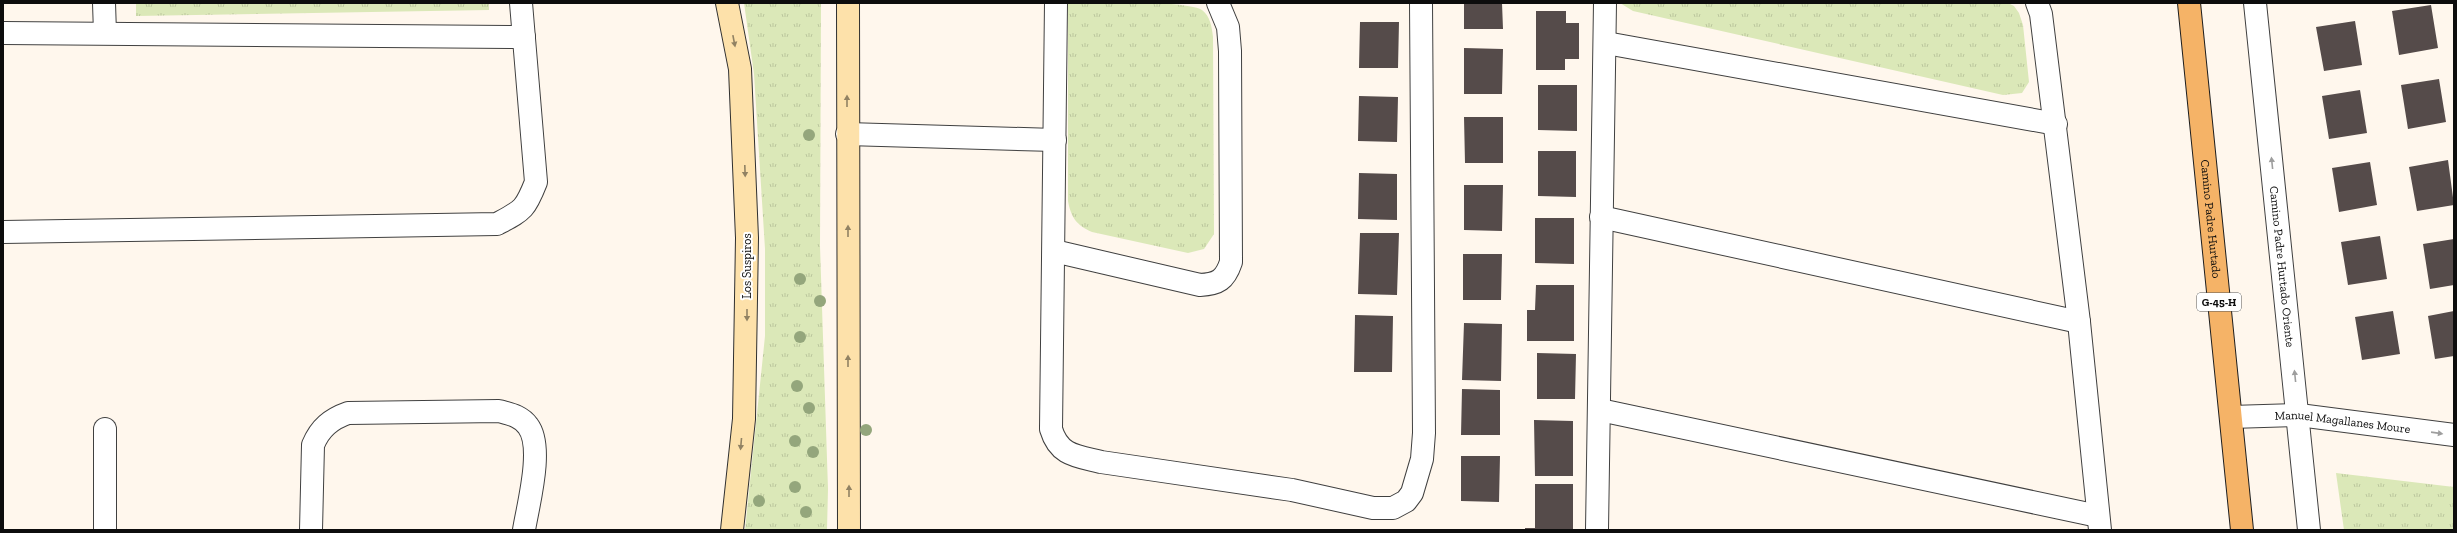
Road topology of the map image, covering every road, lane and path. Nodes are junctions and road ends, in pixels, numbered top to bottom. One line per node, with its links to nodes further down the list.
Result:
1 (104, 3): 13 (street)
2 (521, 3): 14 (street)
3 (727, 3): 32 (street, Los Suspiros, one-way to 32)
4 (848, 3): 17 (street, one-way to 4)
5 (1056, 3): 18 (street)
6 (1218, 3): 21 (street)
7 (1421, 3): 21 (street)
8 (1605, 3): 15 (street)
9 (2037, 3): 16 (street)
10 (2189, 3): 25 (main road, Camino Padre Hurtado / G-45-H)
11 (2255, 3): 24 (street, Camino Padre Hurtado Oriente, one-way to 11)
12 (3, 33): 13 (street)
13 (105, 34): 14 (street)
14 (524, 37): 20 (street)
15 (1606, 43): 16 (street); 19 (street)
16 (2056, 124): 22 (street)
17 (847, 134): 18 (street); 33 (street, one-way to 17)
18 (1055, 140): 21 (street)
19 (1602, 217): 22 (street); 23 (street)
20 (3, 232)
21 (1054, 251)
22 (2079, 322): 28 (street)
23 (1600, 410): 28 (street); 34 (street)
24 (2299, 415): 25 (street, Manuel Magallanes Moure); 27 (street, Manuel Magallanes Moure, one-way to 27); 36 (street, Camino Padre Hurtado Oriente)
25 (2231, 417): 35 (main road, Camino Padre Hurtado / G-45-H)
26 (105, 429): 29 (street)
27 (2454, 435)
28 (2099, 523)
29 (105, 530)
30 (311, 530): 31 (street)
31 (524, 530)
32 (732, 530)
33 (849, 530)
34 (1597, 530)
35 (2242, 530)
36 (2309, 530)

